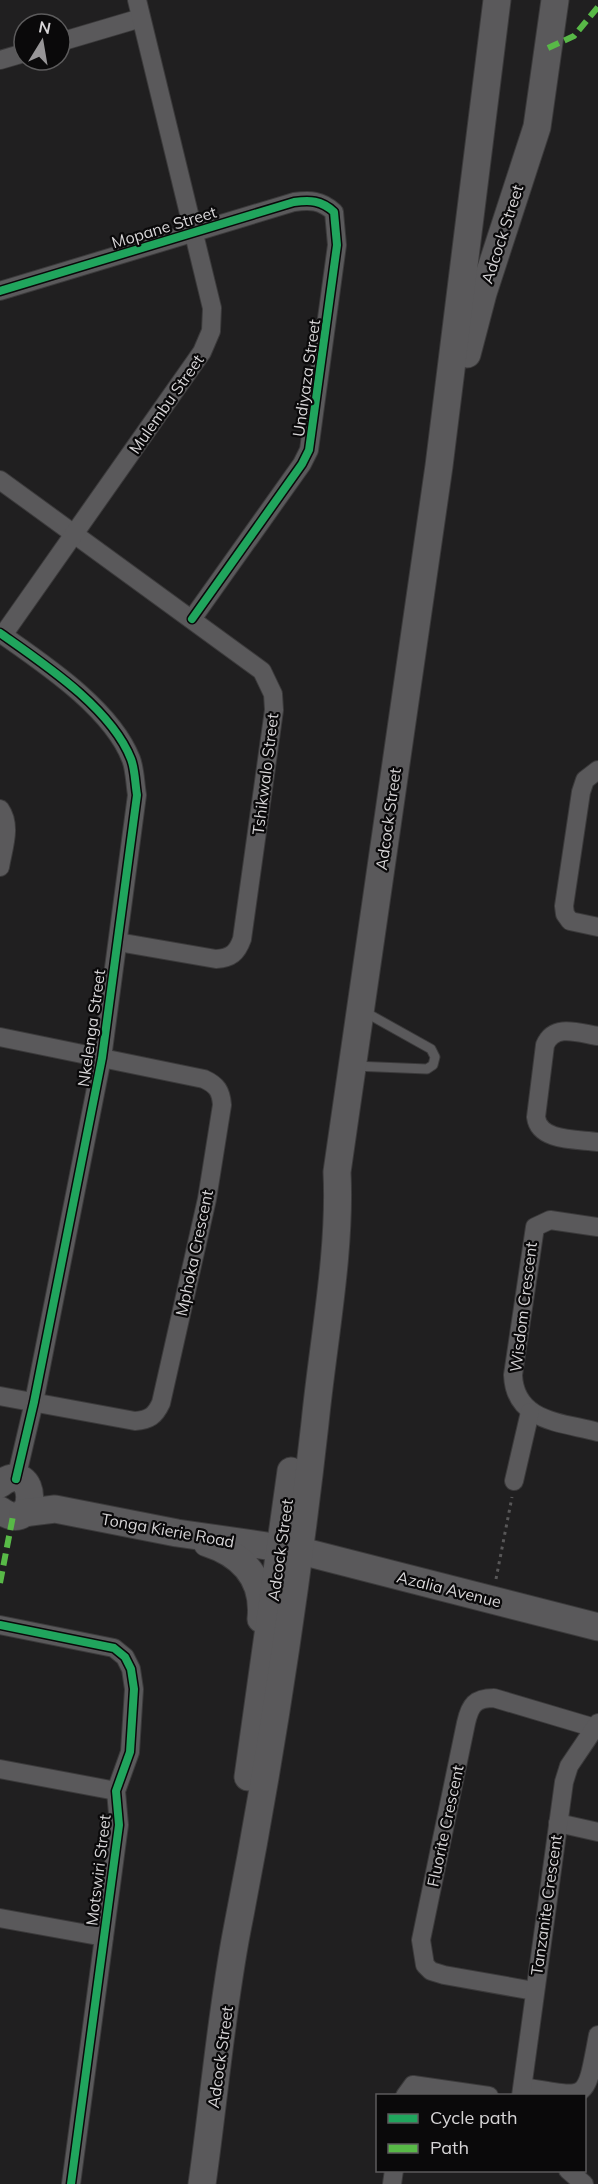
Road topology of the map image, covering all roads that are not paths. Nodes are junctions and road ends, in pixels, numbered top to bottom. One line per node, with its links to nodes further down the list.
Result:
1 (137, 0): 4 (street, Mulembu Street)
2 (497, 0): 9 (main road, Adcock Street)
3 (555, 0): 9 (main road, Adcock Street)
4 (141, 18): 5 (street); 7 (street, Mulembu Street)
5 (72, 38)
6 (334, 212): 7 (street, Mopane Street); 12 (street, Undiyaza Street)
7 (194, 232): 8 (street, Mopane Street); 11 (street, Mulembu Street)
8 (0, 291)
9 (439, 466): 19 (main road, Adcock Street)
10 (0, 480): 11 (street, Tshikwalo Street)
11 (74, 534): 12 (street, Tshikwalo Street); 13 (street, Mulembu Street)
12 (192, 619): 18 (street, Tshikwalo Street)
13 (2, 634): 18 (street, Nkelenga Street)
14 (598, 770): 17 (street)
15 (0, 809): 16 (street)
16 (0, 867)
17 (598, 927)
18 (118, 942): 22 (street, Nkelenga Street)
19 (361, 1010): 23 (main road, Adcock Street); 23 (lane)
20 (598, 1036): 24 (street)
21 (0, 1037): 22 (street)
22 (102, 1058): 27 (street, Nkelenga Street); 27 (street, Mphoka Crescent)
23 (353, 1066): 33 (main road, Adcock Street)
24 (598, 1142)
25 (598, 1227): 28 (street, Wisdom Crescent)
26 (0, 1396): 27 (street)
27 (34, 1402): 31 (street, Nkelenga Street)
28 (530, 1412): 29 (street); 30 (street)
29 (598, 1432)
30 (514, 1481)
31 (9, 1496): 32 (main road, Tonga Kierie Road)
32 (177, 1533): 33 (main road, Tonga Kierie Road); 36 (main road)
33 (291, 1550): 35 (main road, Azalia Avenue); 36 (main road, Adcock Street); 43 (main road, Adcock Street)
34 (0, 1624): 39 (street, Motswiri Street)
35 (598, 1627)
36 (257, 1701): 43 (main road, Adcock Street)
37 (597, 1725): 40 (street, Tanzanite Crescent); 45 (street, Fluorite Crescent)
38 (0, 1769): 39 (street)
39 (116, 1791): 44 (street, Motswiri Street)
40 (558, 1823): 41 (street); 45 (street, Tanzanite Crescent)
41 (598, 1832)
42 (0, 1918): 44 (street)
43 (237, 1931): 54 (main road, Adcock Street)
44 (104, 1937): 53 (street, Motswiri Street)
45 (534, 1991): 47 (street, Tanzanite Crescent)
46 (598, 2035): 51 (street)
47 (522, 2091): 50 (street)
48 (406, 2094): 49 (street)
49 (475, 2094)
50 (558, 2094)
51 (574, 2094)
52 (570, 2172): 55 (street)
53 (71, 2184)
54 (202, 2184)
55 (584, 2184)

